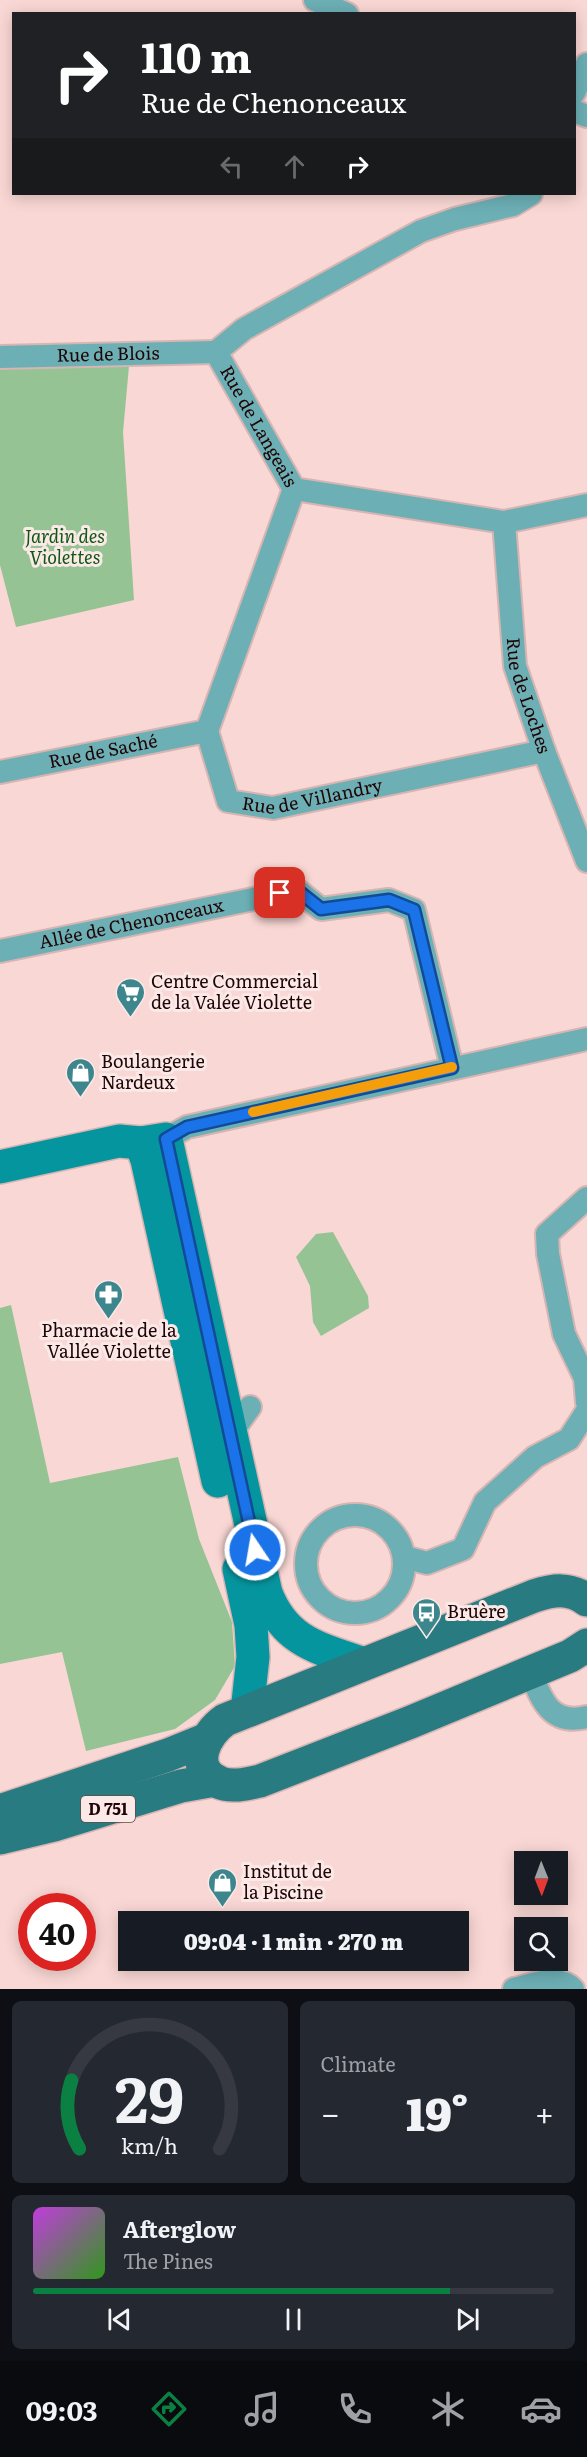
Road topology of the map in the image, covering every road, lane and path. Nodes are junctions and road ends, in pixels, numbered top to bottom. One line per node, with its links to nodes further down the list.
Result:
1 (317, 0): 2 (street)
2 (343, 12)
3 (587, 64): 4 (street)
4 (576, 89)
5 (529, 195): 6 (street, Rue de Langeais)
6 (216, 352): 7 (street, Rue de Blois); 8 (street, Rue de Langeais)
7 (0, 357)
8 (294, 489): 10 (street, Rue de Langeais); 11 (street)
9 (587, 505): 10 (street, Rue de Langeais)
10 (504, 522): 12 (street, Rue de Loches)
11 (207, 731): 12 (street, Rue de Villandry); 13 (street, Rue de Saché)
12 (544, 751): 14 (street, Rue de Loches)
13 (0, 772)
14 (587, 861)
15 (0, 951): 17 (street, Allée de Chenonceaux)
16 (587, 1039): 17 (street)
17 (452, 1068): 18 (street)
18 (153, 1141): 19 (street); 24 (street); 30 (street)
19 (0, 1167)
20 (587, 1198): 21 (street)
21 (587, 1402)
22 (250, 1407): 24 (street)
23 (587, 1411): 25 (street)
24 (231, 1433): 28 (street)
25 (404, 1557): 25 (street)
26 (584, 1594): 28 (main road)
27 (587, 1645): 29 (main road)
28 (364, 1664): 30 (main road)
29 (530, 1671): 31 (street); 33 (main road)
30 (247, 1711): 32 (main road)
31 (587, 1717)
32 (206, 1740): 33 (main road); 34 (main road, D 751)
33 (215, 1780): 35 (main road, D 751)
34 (0, 1811)
35 (0, 1838)
36 (514, 1989): 37 (street)
37 (573, 1989)

